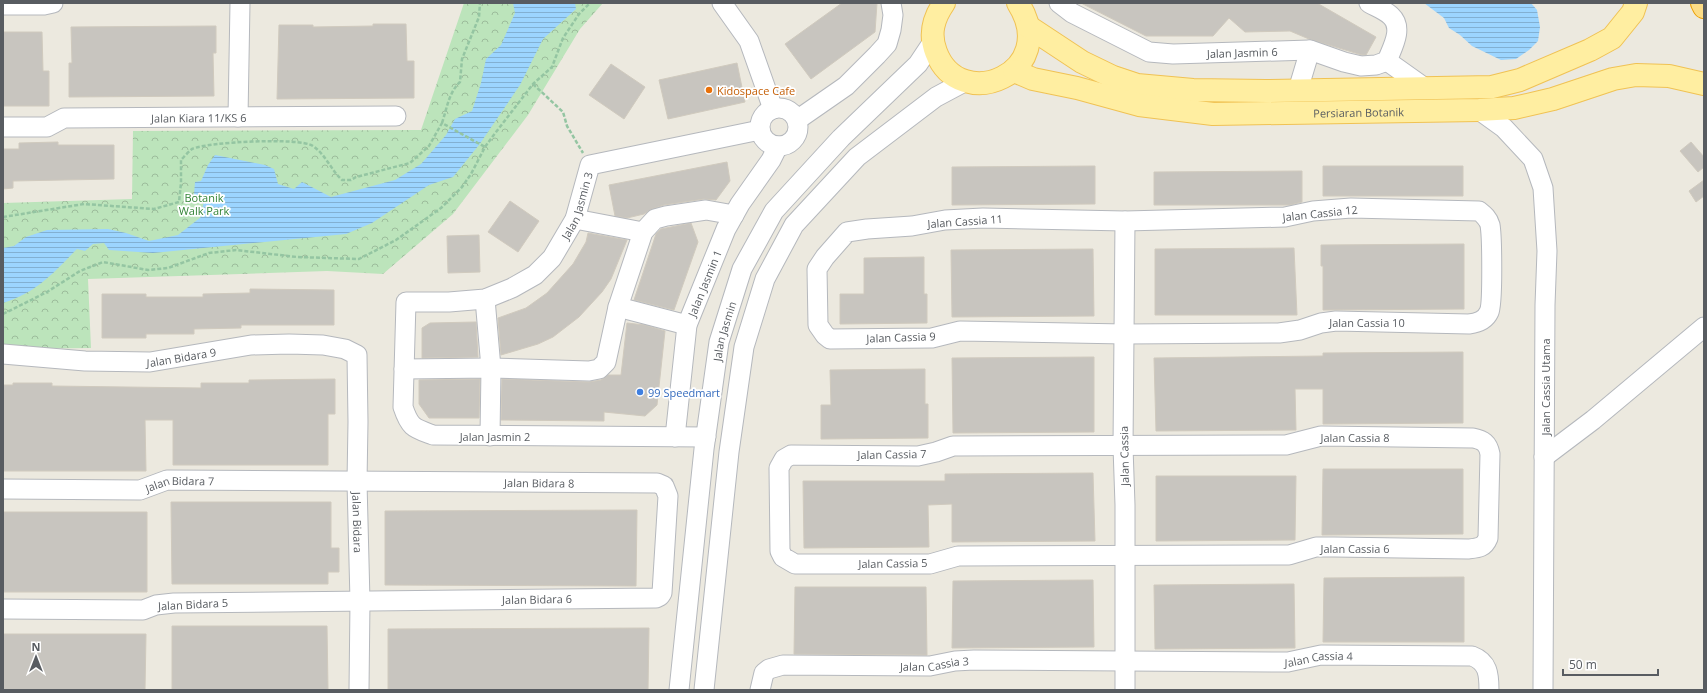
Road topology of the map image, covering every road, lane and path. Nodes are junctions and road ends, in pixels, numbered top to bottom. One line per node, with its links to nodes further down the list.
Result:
1 (53, 3): 12 (street)
2 (240, 3): 30 (street)
3 (480, 3): 32 (path)
4 (590, 3): 22 (path)
5 (722, 3): 27 (street)
6 (891, 3): 31 (street)
7 (1018, 3): 15 (main road)
8 (1058, 3): 17 (street, Jalan Jasmin 6)
9 (1369, 3): 18 (street)
10 (1636, 3): 20 (main road, Persiaran Botanik)
11 (1702, 3): 14 (highway)
12 (3, 4)
13 (937, 7): 16 (main road)
14 (1704, 7)
15 (1029, 27): 19 (main road); 25 (main road, Persiaran Botanik)
16 (932, 43): 21 (main road); 58 (street, Jalan Jasmin)
17 (1310, 50): 18 (street, Jalan Jasmin 6); 25 (street)
18 (1386, 61): 24 (street)
19 (1014, 71): 21 (main road); 28 (main road, Persiaran Botanik)
20 (1542, 71): 24 (main road, Persiaran Botanik); 26 (main road)
21 (966, 81): 72 (street, Jalan Jasmin)
22 (533, 84): 35 (path); 37 (path)
23 (1704, 84): 26 (main road, Persiaran Botanik)
24 (1425, 88): 25 (main road, Persiaran Botanik)
25 (1298, 90)
26 (1553, 99): 28 (main road, Persiaran Botanik)
27 (773, 109): 31 (street); 34 (street)
28 (1479, 110): 60 (street, Jalan Cassia Utama)
29 (396, 116): 30 (street, Jalan Kiara 11/KS 6)
30 (238, 117): 33 (street, Jalan Kiara 11/KS 6)
31 (797, 120): 36 (street)
32 (442, 123): 35 (path); 39 (path)
33 (3, 127)
34 (760, 130): 36 (street); 37 (street, Jalan Jasmin 3)
35 (483, 146): 48 (path)
36 (778, 146): 38 (street, Jalan Jasmin 1)
37 (590, 165): 40 (street, Jalan Jasmin 3)
38 (734, 215): 42 (street); 49 (street, Jalan Jasmin 1)
39 (3, 216)
40 (575, 219): 42 (street); 45 (street, Jalan Jasmin 3)
41 (1125, 221): 43 (street, Jalan Cassia 12); 44 (street, Jalan Cassia 11); 51 (street, Jalan Cassia)
42 (643, 232): 47 (street)
43 (1492, 267): 51 (street, Jalan Cassia 10)
44 (817, 286): 51 (street, Jalan Cassia 9)
45 (485, 299): 46 (street, Jalan Jasmin 3); 54 (street)
46 (406, 302): 55 (street, Jalan Jasmin 2)
47 (618, 307): 49 (street); 54 (street)
48 (3, 314)
49 (688, 325): 57 (street, Jalan Jasmin 1)
50 (1704, 326): 60 (street)
51 (1125, 334): 59 (street, Jalan Cassia)
52 (3, 354): 53 (street, Jalan Bidara 9)
53 (356, 355): 61 (street, Jalan Bidara)
54 (491, 368): 55 (street); 56 (street)
55 (404, 369): 56 (street, Jalan Jasmin 2)
56 (490, 436): 57 (street, Jalan Jasmin 2)
57 (675, 437): 58 (street, Jalan Jasmin 2)
58 (706, 437): 71 (street, Jalan Jasmin)
59 (1123, 447): 63 (street, Jalan Cassia 8); 64 (street, Jalan Cassia 7); 66 (street, Jalan Cassia)
60 (1544, 457): 76 (street, Jalan Cassia Utama)
61 (357, 482): 62 (street, Jalan Bidara 7); 65 (street, Jalan Bidara 8); 67 (street, Jalan Bidara)
62 (3, 488)
63 (1489, 495): 66 (street, Jalan Cassia 6)
64 (779, 509): 66 (street, Jalan Cassia 5)
65 (665, 542): 67 (street, Jalan Bidara 6)
66 (1125, 555): 69 (street, Jalan Cassia)
67 (360, 601): 68 (street, Jalan Bidara 5); 70 (street, Jalan Bidara)
68 (3, 609)
69 (1124, 660): 73 (street, Jalan Cassia 3); 74 (street, Jalan Cassia); 75 (street, Jalan Cassia 4)
70 (359, 690)
71 (679, 690)
72 (704, 690)
73 (760, 690)
74 (1125, 690)
75 (1489, 690)
76 (1543, 690)

